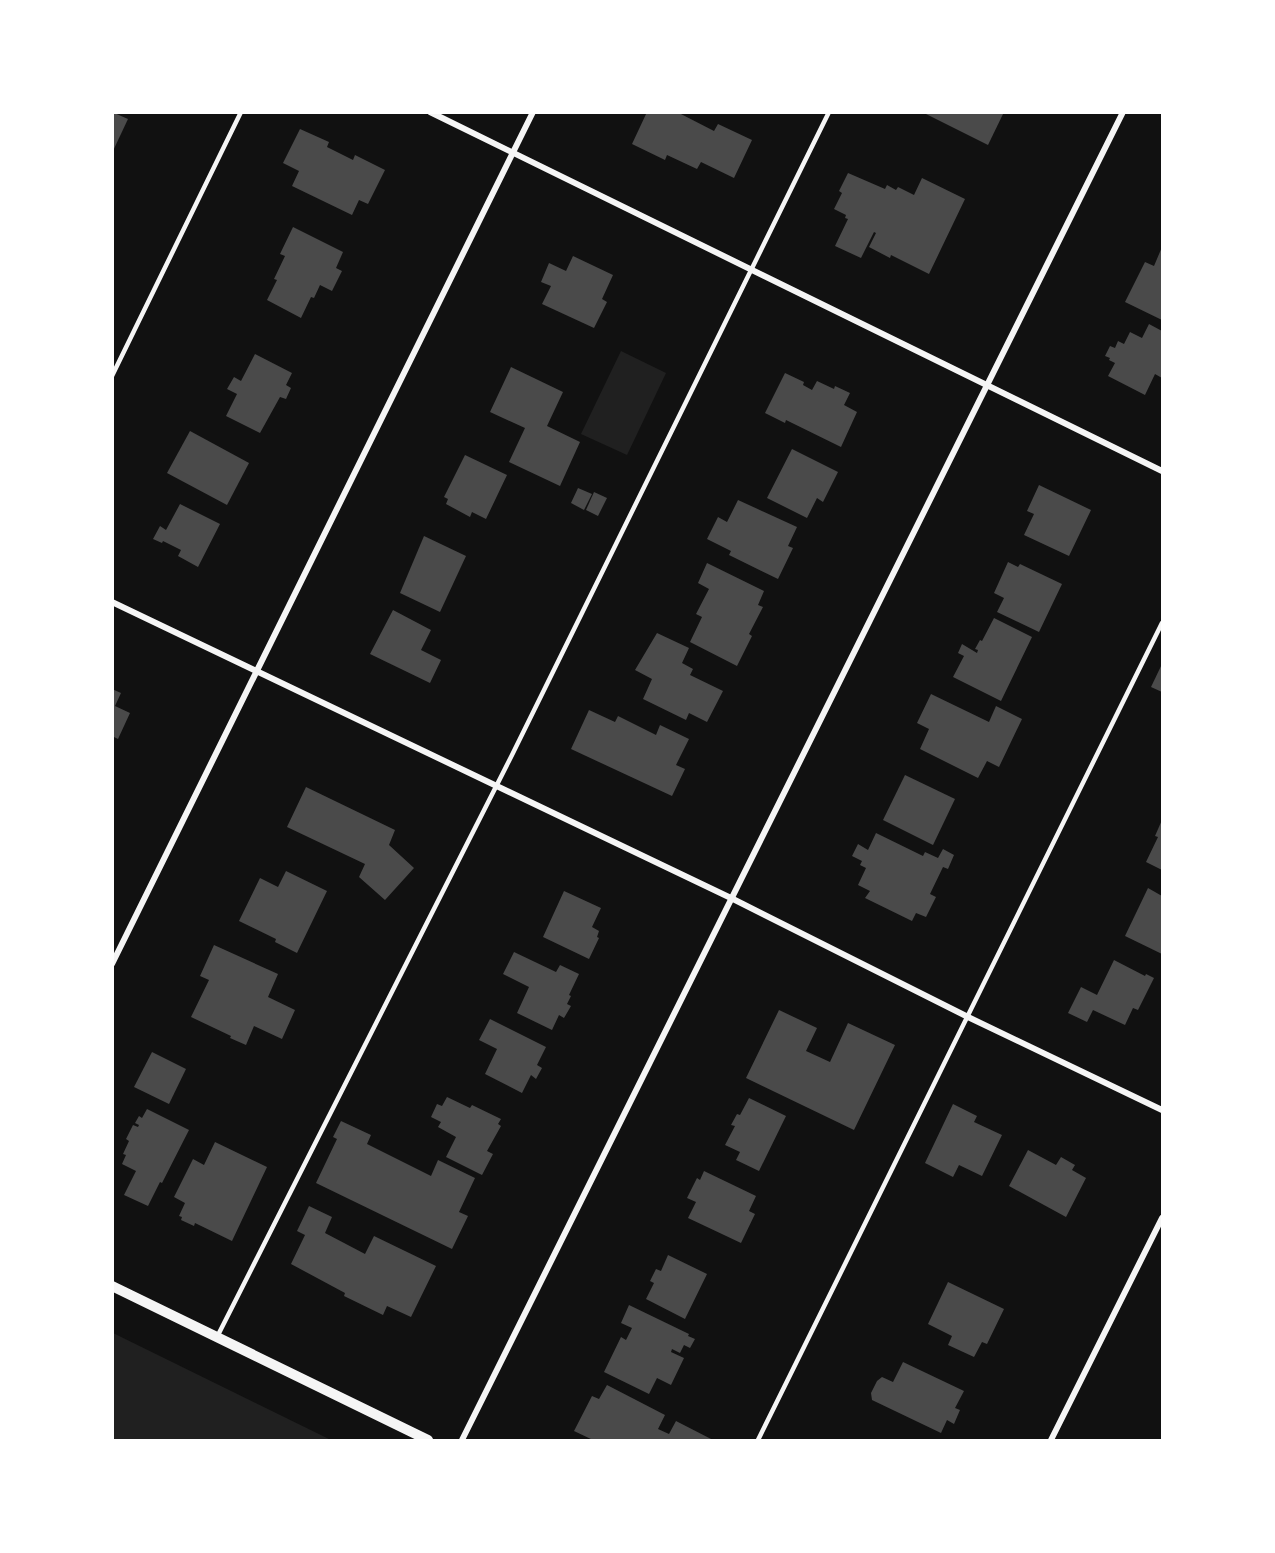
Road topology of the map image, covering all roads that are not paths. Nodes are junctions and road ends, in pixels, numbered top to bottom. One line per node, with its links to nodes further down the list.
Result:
1 (241, 112): 8 (lane)
2 (430, 112): 6 (street)
3 (533, 112): 6 (street)
4 (829, 112): 7 (lane)
5 (1123, 112): 9 (street)
6 (513, 153): 7 (street); 13 (street)
7 (752, 270): 9 (street); 14 (lane)
8 (112, 376)
9 (988, 386): 10 (street); 15 (street)
10 (1162, 471)
11 (112, 602): 13 (street)
12 (1162, 623): 17 (lane)
13 (258, 672): 14 (street); 16 (street)
14 (496, 786): 15 (street); 21 (lane)
15 (733, 900): 17 (street); 23 (street)
16 (112, 964)
17 (968, 1017): 18 (street); 24 (lane)
18 (1162, 1110)
19 (1162, 1218): 25 (street)
20 (112, 1286): 21 (street)
21 (217, 1337): 22 (street)
22 (428, 1440)
23 (462, 1440)
24 (758, 1440)
25 (1051, 1440)

